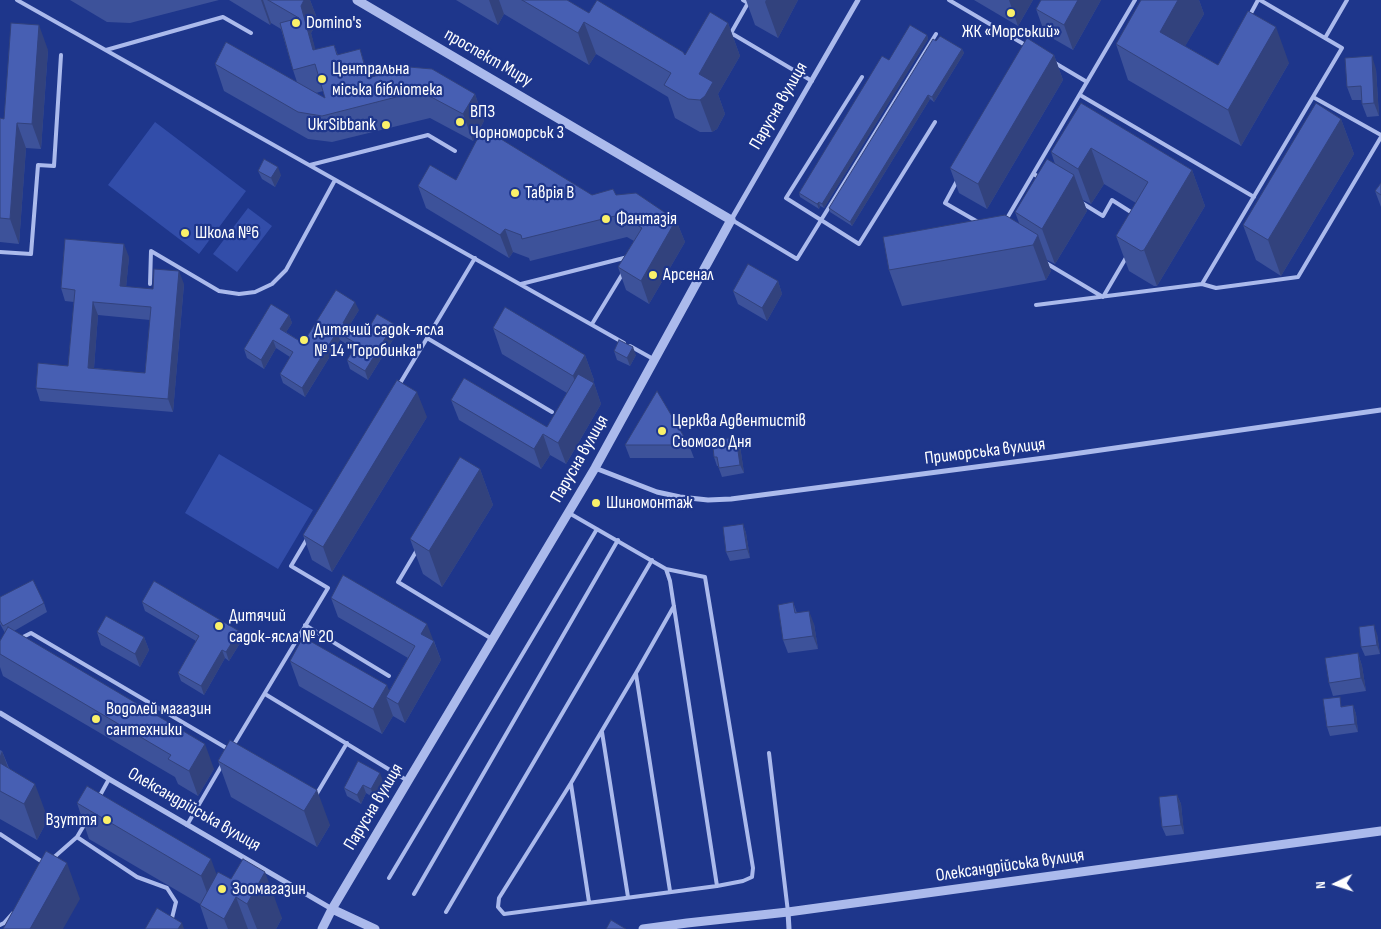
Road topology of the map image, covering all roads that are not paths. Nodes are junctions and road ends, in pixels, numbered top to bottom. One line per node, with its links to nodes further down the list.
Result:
1 (17, 0): 15 (lane)
2 (357, 0): 35 (street, проспект Миру)
3 (743, 0): 11 (lane)
4 (858, 0): 20 (street, Парусна вулиця)
5 (949, 0): 16 (lane)
6 (1135, 0): 21 (lane)
7 (1259, 0): 9 (lane); 14 (lane)
8 (1347, 0): 14 (lane)
9 (1249, 17)
10 (251, 33): 15 (lane)
11 (731, 33): 12 (lane); 20 (lane)
12 (724, 34)
13 (936, 34): 36 (lane)
14 (1324, 38): 23 (lane)
15 (106, 50): 27 (lane)
16 (1034, 50)
17 (61, 55): 39 (lane)
18 (1049, 59): 21 (lane)
19 (862, 77): 36 (lane)
20 (812, 81): 35 (street, Парусна вулиця)
21 (1087, 82): 22 (lane)
22 (1080, 95): 28 (lane); 32 (lane)
23 (1313, 97): 25 (lane); 32 (lane)
24 (934, 122): 36 (lane)
25 (1381, 136): 47 (lane)
26 (455, 151): 27 (lane)
27 (310, 165): 30 (lane)
28 (1034, 174): 31 (lane); 38 (lane)
29 (960, 178): 37 (lane)
30 (335, 180): 41 (lane); 45 (lane)
31 (1049, 183)
32 (1254, 197): 47 (lane)
33 (1080, 202): 34 (lane)
34 (1140, 218)
35 (731, 220): 36 (lane); 52 (street, Парусна вулиця)
36 (821, 220)
37 (983, 226)
38 (1003, 227)
39 (0, 252)
40 (1127, 255): 48 (lane)
41 (475, 258): 46 (lane); 51 (lane)
42 (1039, 258): 48 (lane)
43 (629, 263): 46 (lane)
44 (624, 271): 50 (lane)
45 (150, 284)
46 (521, 284): 50 (lane)
47 (1202, 284): 48 (lane)
48 (1103, 297): 49 (lane)
49 (1036, 305)
50 (592, 324): 52 (lane)
51 (427, 338): 53 (lane); 55 (lane)
52 (655, 360): 56 (street, Парусна вулиця)
53 (397, 389)
54 (1381, 410): 56 (street, Приморська вулиця)
55 (552, 412)
56 (595, 468): 57 (street, Парусна вулиця)
57 (568, 513): 58 (lane); 67 (street, Парусна вулиця)
58 (597, 529): 60 (lane); 88 (lane)
59 (311, 532): 65 (lane)
60 (618, 540): 62 (lane); 91 (lane)
61 (418, 548): 67 (lane)
62 (652, 560): 63 (lane); 96 (lane)
63 (666, 569): 64 (lane); 89 (lane)
64 (674, 606): 68 (lane); 89 (lane)
65 (305, 626): 69 (lane); 70 (lane)
66 (19, 639): 70 (lane)
67 (492, 639): 77 (street, Парусна вулиця)
68 (636, 674): 72 (lane); 90 (lane)
69 (389, 676)
70 (265, 694): 73 (lane)
71 (0, 713): 76 (street, Олександрійська вулиця)
72 (602, 732): 78 (lane); 92 (lane)
73 (347, 743): 77 (lane); 79 (lane)
74 (769, 753): 97 (lane)
75 (226, 758): 82 (lane)
76 (109, 780): 80 (lane); 82 (street, Олександрійська вулиця)
77 (408, 781): 94 (street, Парусна вулиця)
78 (571, 783): 93 (lane); 93 (lane)
79 (313, 800)
80 (96, 803)
81 (91, 812): 85 (lane)
82 (187, 825): 86 (street, Олександрійська вулиця)
83 (1381, 831): 97 (street, Олександрійська вулиця)
84 (0, 834): 85 (lane)
85 (77, 838): 100 (lane)
86 (260, 867): 87 (lane); 94 (street, Олександрійська вулиця)
87 (254, 875)
88 (389, 878)
89 (718, 886): 90 (lane)
90 (670, 891): 92 (lane)
91 (414, 894)
92 (628, 898): 93 (lane)
93 (589, 902)
94 (332, 909): 101 (street, Парусна вулиця); 102 (street, Олександрійська вулиця)
95 (14, 912): 98 (lane)
96 (446, 912)
97 (788, 912): 99 (street, Олександрійська вулиця); 104 (street)
98 (0, 925)
99 (688, 926): 103 (street, Олександрійська вулиця)
100 (165, 929)
101 (322, 929)
102 (376, 929)
103 (643, 929)
104 (789, 929)

